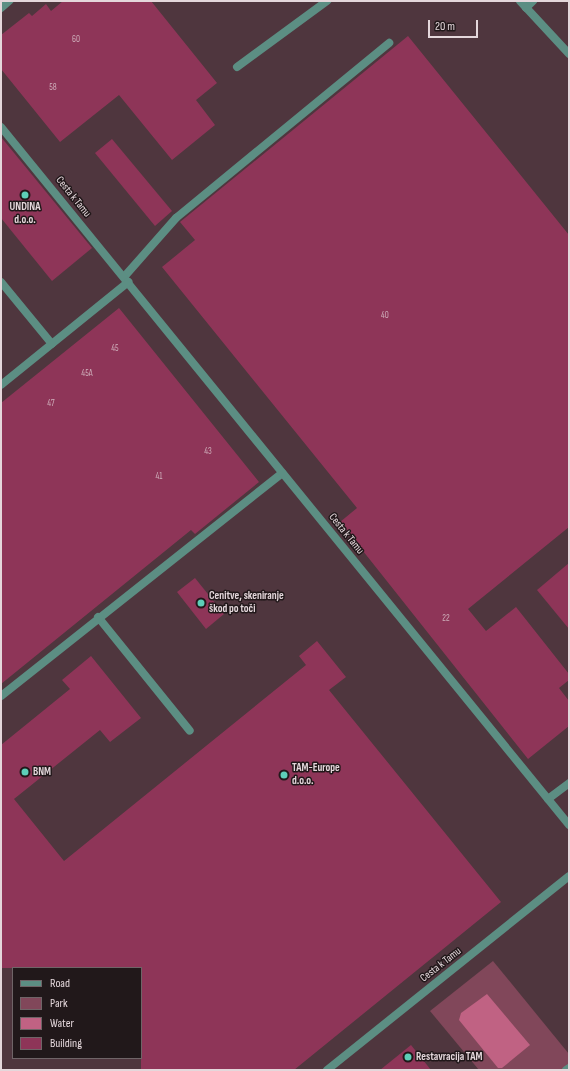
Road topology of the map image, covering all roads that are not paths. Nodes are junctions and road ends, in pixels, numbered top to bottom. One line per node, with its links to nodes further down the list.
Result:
1 (9, 1): 5 (street)
2 (327, 1): 9 (street)
3 (520, 1): 6 (street)
4 (533, 1): 6 (street)
5 (1, 8)
6 (526, 8): 8 (street)
7 (389, 43): 11 (street)
8 (569, 54)
9 (237, 67)
10 (1, 127): 11 (street, Cesta k Tamu)
11 (126, 280): 13 (street); 15 (street, Cesta k Tamu)
12 (1, 282): 13 (street)
13 (52, 344): 14 (street)
14 (1, 385)
15 (282, 473): 16 (street); 20 (street, Cesta k Tamu)
16 (98, 617): 17 (street); 18 (street)
17 (1, 696)
18 (190, 731)
19 (569, 783): 20 (street)
20 (548, 799): 21 (street, Cesta k Tamu)
21 (569, 825)
22 (569, 876): 24 (street, Cesta k Tamu)
23 (569, 1068): 25 (street)
24 (327, 1070)
25 (566, 1070)

